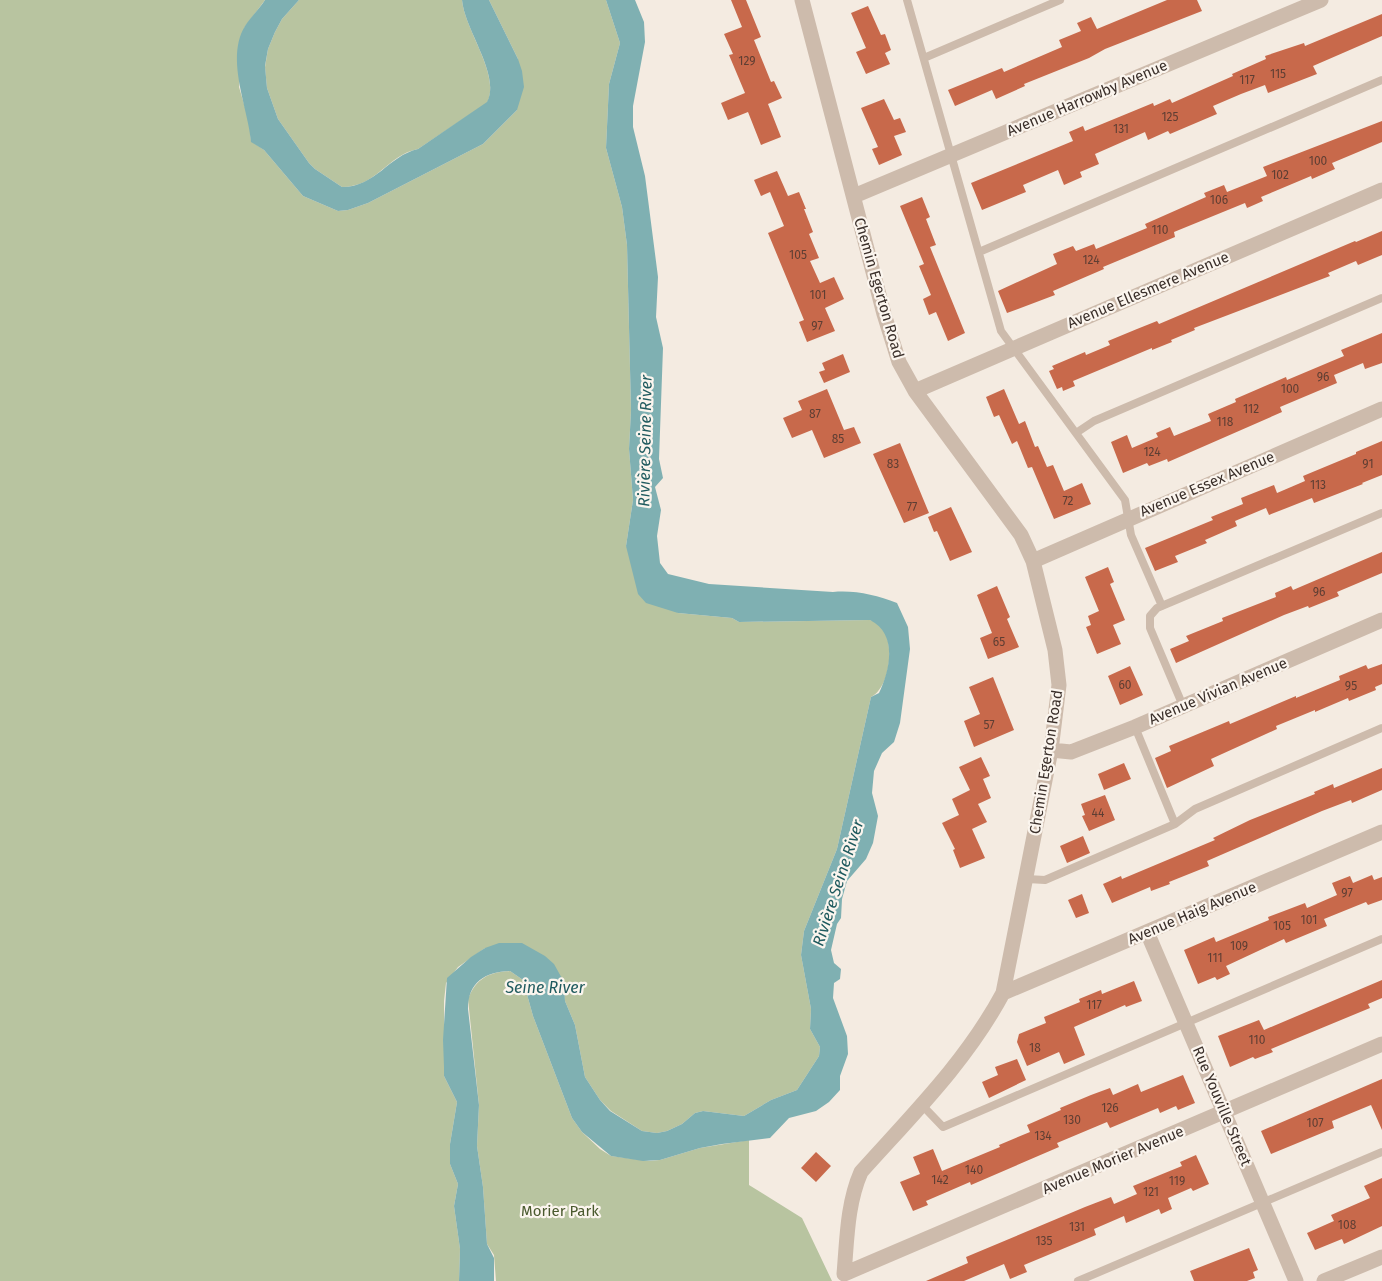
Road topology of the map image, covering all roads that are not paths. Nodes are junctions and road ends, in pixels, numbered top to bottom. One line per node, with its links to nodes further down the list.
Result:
1 (907, 0): 5 (lane)
2 (1060, 0): 5 (lane)
3 (1321, 0): 7 (street, Avenue Harrowby Avenue)
4 (804, 1): 9 (street, Chemin Egerton Road)
5 (924, 58): 7 (lane)
6 (1382, 80): 10 (lane)
7 (952, 155): 9 (street, Avenue Harrowby Avenue); 10 (lane)
8 (1382, 190): 12 (street, Avenue Ellesmere Avenue)
9 (854, 196): 13 (street, Chemin Egerton Road)
10 (979, 252): 12 (lane)
11 (1382, 298): 15 (lane)
12 (1014, 348): 13 (street, Avenue Ellesmere Avenue); 15 (lane)
13 (915, 391): 18 (street, Chemin Egerton Road)
14 (1382, 409): 17 (street, Avenue Essex Avenue)
15 (1076, 433): 17 (lane)
16 (1382, 513): 19 (lane)
17 (1129, 518): 18 (street, Avenue Essex Avenue); 19 (lane)
18 (1033, 561): 24 (street, Chemin Egerton Road)
19 (1162, 606): 21 (lane)
20 (1382, 620): 21 (street, Avenue Vivian Avenue)
21 (1183, 706): 22 (street, Avenue Vivian Avenue)
22 (1135, 727): 24 (street, Avenue Vivian Avenue); 25 (lane)
23 (1382, 728): 25 (lane)
24 (1051, 750): 27 (street, Chemin Egerton Road)
25 (1174, 824): 27 (lane)
26 (1382, 832): 28 (street, Avenue Haig Avenue)
27 (1027, 879): 30 (street, Chemin Egerton Road)
28 (1147, 932): 30 (street, Avenue Haig Avenue); 31 (street, Rue Youville Street)
29 (1382, 939): 31 (lane)
30 (1002, 993): 33 (street, Chemin Egerton Road)
31 (1186, 1024): 33 (lane); 34 (street, Rue Youville Street)
32 (1382, 1044): 34 (street, Avenue Morier Avenue)
33 (921, 1104): 38 (street, Chemin Egerton Road)
34 (1224, 1113): 36 (street, Rue Youville Street); 38 (street, Avenue Morier Avenue)
35 (1382, 1152): 36 (lane)
36 (1263, 1203): 39 (lane); 40 (street, Rue Youville Street)
37 (1382, 1257): 41 (street)
38 (844, 1277)
39 (1078, 1281)
40 (1296, 1281)
41 (1324, 1281)

